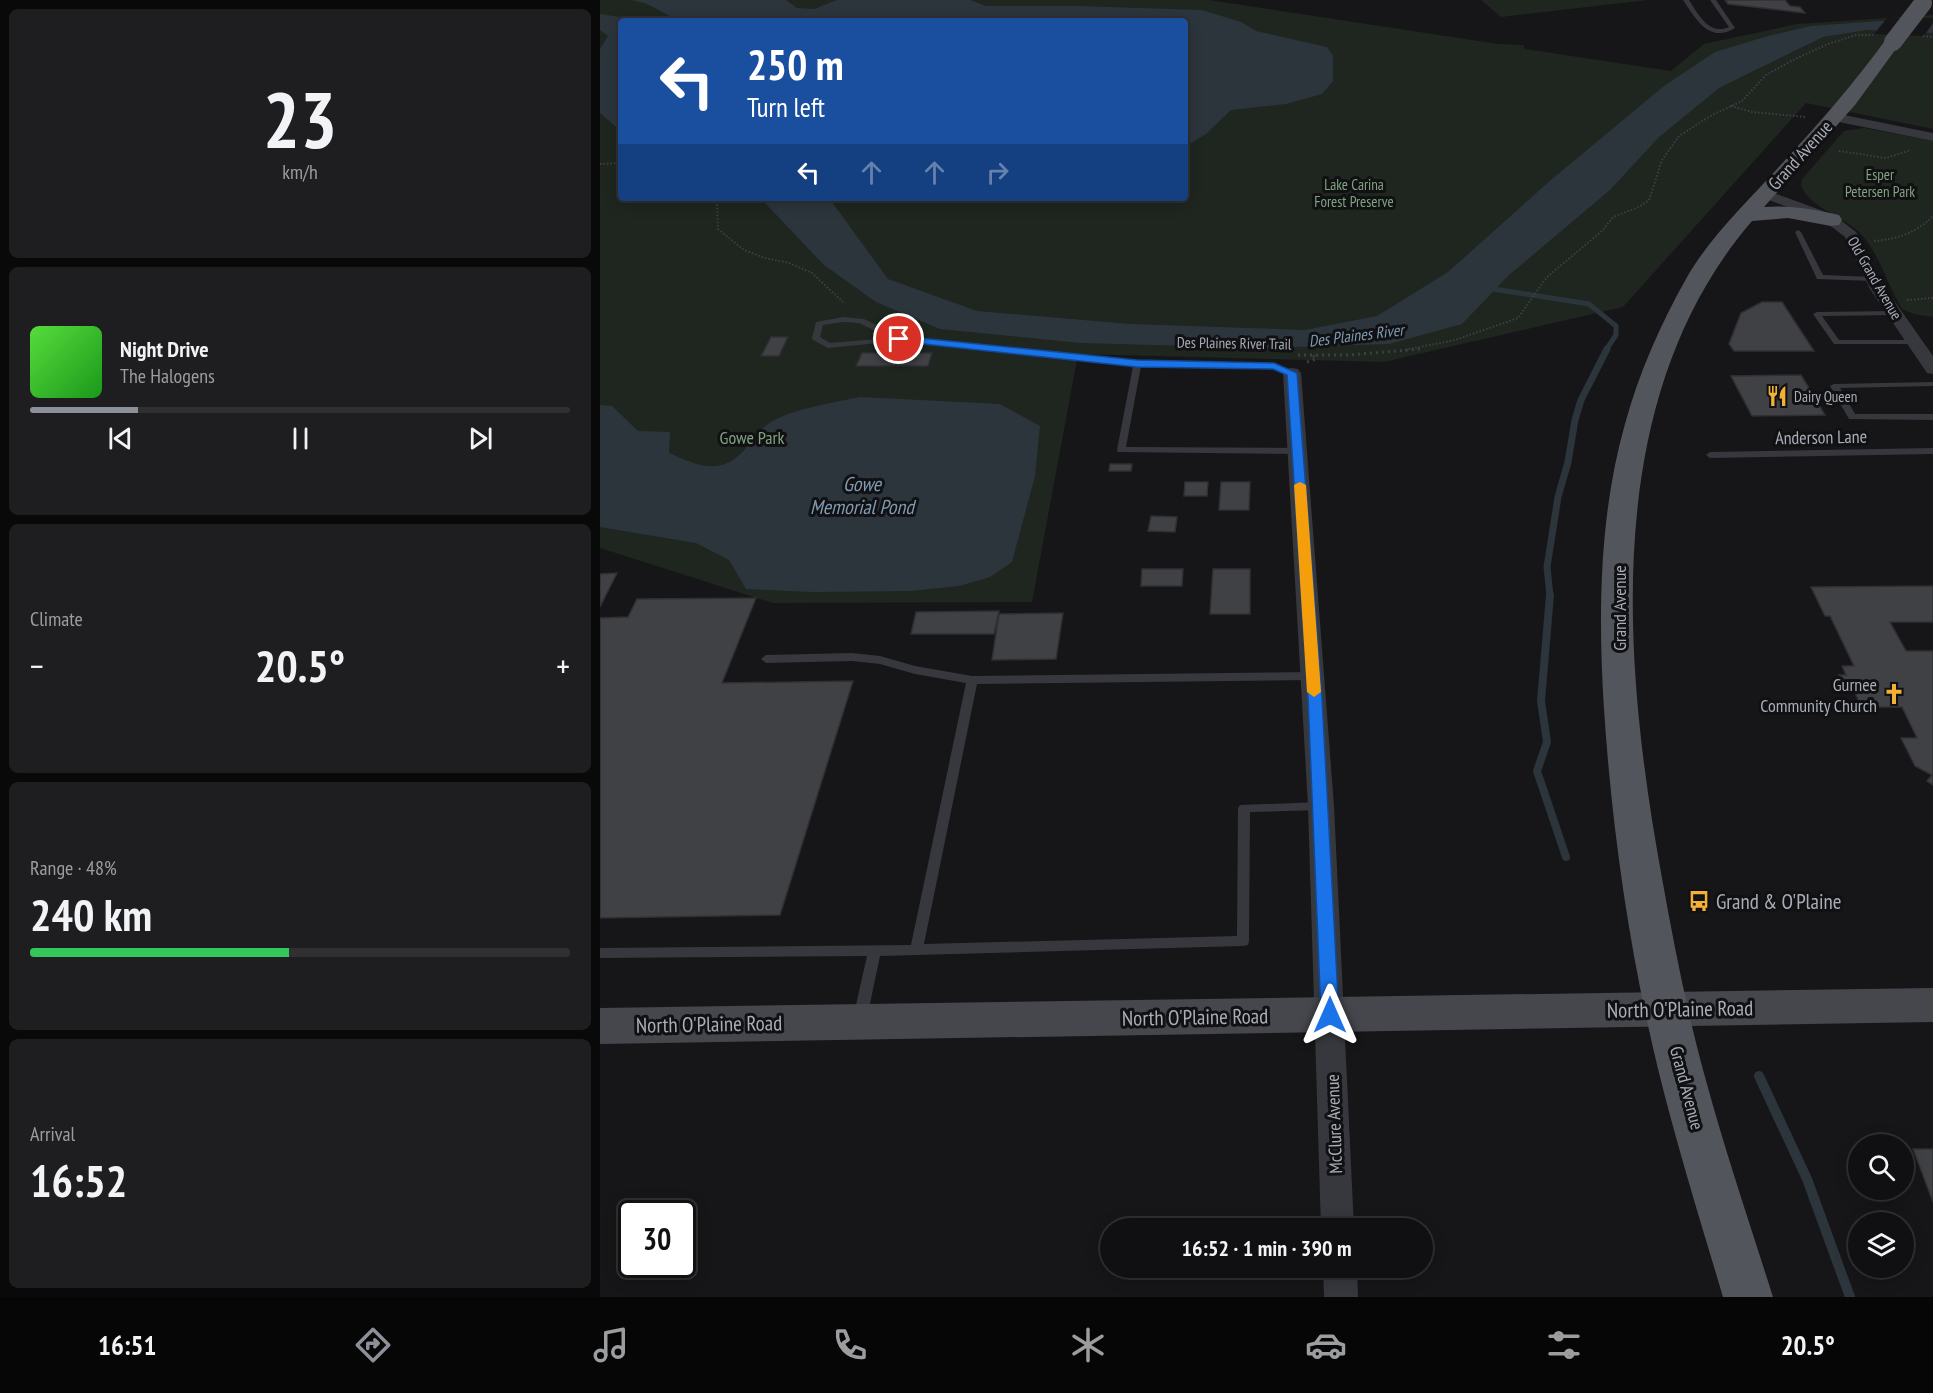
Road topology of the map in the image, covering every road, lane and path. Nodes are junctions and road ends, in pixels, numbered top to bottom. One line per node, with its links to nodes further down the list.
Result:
1 (1686, 0): 2 (lane)
2 (1713, 0)
3 (1924, 2): 8 (main road, Grand Avenue, bridge)
4 (1868, 35): 7 (path, Des Plaines River Trail)
5 (1925, 36): 6 (path)
6 (1933, 37)
7 (1730, 106): 9 (path); 33 (path, Des Plaines River Trail)
8 (1834, 117): 10 (street); 15 (main road, Grand Avenue)
9 (1807, 118)
10 (1933, 137)
11 (1917, 148): 12 (path)
12 (1839, 151)
13 (600, 164): 14 (path)
14 (618, 164)
15 (1789, 167): 16 (main road, Grand Avenue); 18 (main road)
16 (1766, 194): 18 (street, Old Grand Avenue); 19 (main road, Grand Avenue)
17 (716, 201): 27 (path)
18 (1810, 209): 21 (street, Old Grand Avenue)
19 (1746, 215): 21 (main road); 48 (main road, Grand Avenue)
20 (1933, 216): 23 (path)
21 (1831, 219): 24 (street, Old Grand Avenue)
22 (1798, 232): 24 (lane)
23 (1874, 241)
24 (1873, 279): 26 (street, Old Grand Avenue)
25 (1933, 298): 26 (path)
26 (1897, 307): 31 (street, Old Grand Avenue); 31 (lane)
27 (849, 308)
28 (890, 316): 29 (path)
29 (918, 327)
30 (899, 339): 30 (lane); 32 (lane)
31 (1914, 342): 34 (street, Old Grand Avenue)
32 (1137, 364): 33 (lane); 37 (lane)
33 (1291, 364): 37 (street, McClure Avenue)
34 (1933, 369)
35 (1933, 384): 36 (lane)
36 (1933, 417)
37 (1298, 451): 41 (street, McClure Avenue)
38 (1933, 451): 39 (lane, Anderson Lane)
39 (1710, 455)
40 (766, 659): 42 (lane)
41 (1313, 676): 42 (lane); 43 (street, McClure Avenue)
42 (972, 680): 44 (lane)
43 (1321, 806): 44 (lane); 49 (street, McClure Avenue)
44 (916, 950): 45 (lane)
45 (875, 951): 46 (lane); 50 (lane)
46 (600, 953)
47 (1933, 1005): 48 (street, North O'Plaine Road)
48 (1668, 1010): 49 (street, North O'Plaine Road); 55 (main road, Grand Avenue)
49 (1330, 1015): 50 (street, North O'Plaine Road); 52 (street, McClure Avenue)
50 (859, 1023): 51 (street, North O'Plaine Road)
51 (600, 1026)
52 (1338, 1218)
53 (1340, 1278): 54 (street)
54 (1341, 1297)
55 (1748, 1297)

